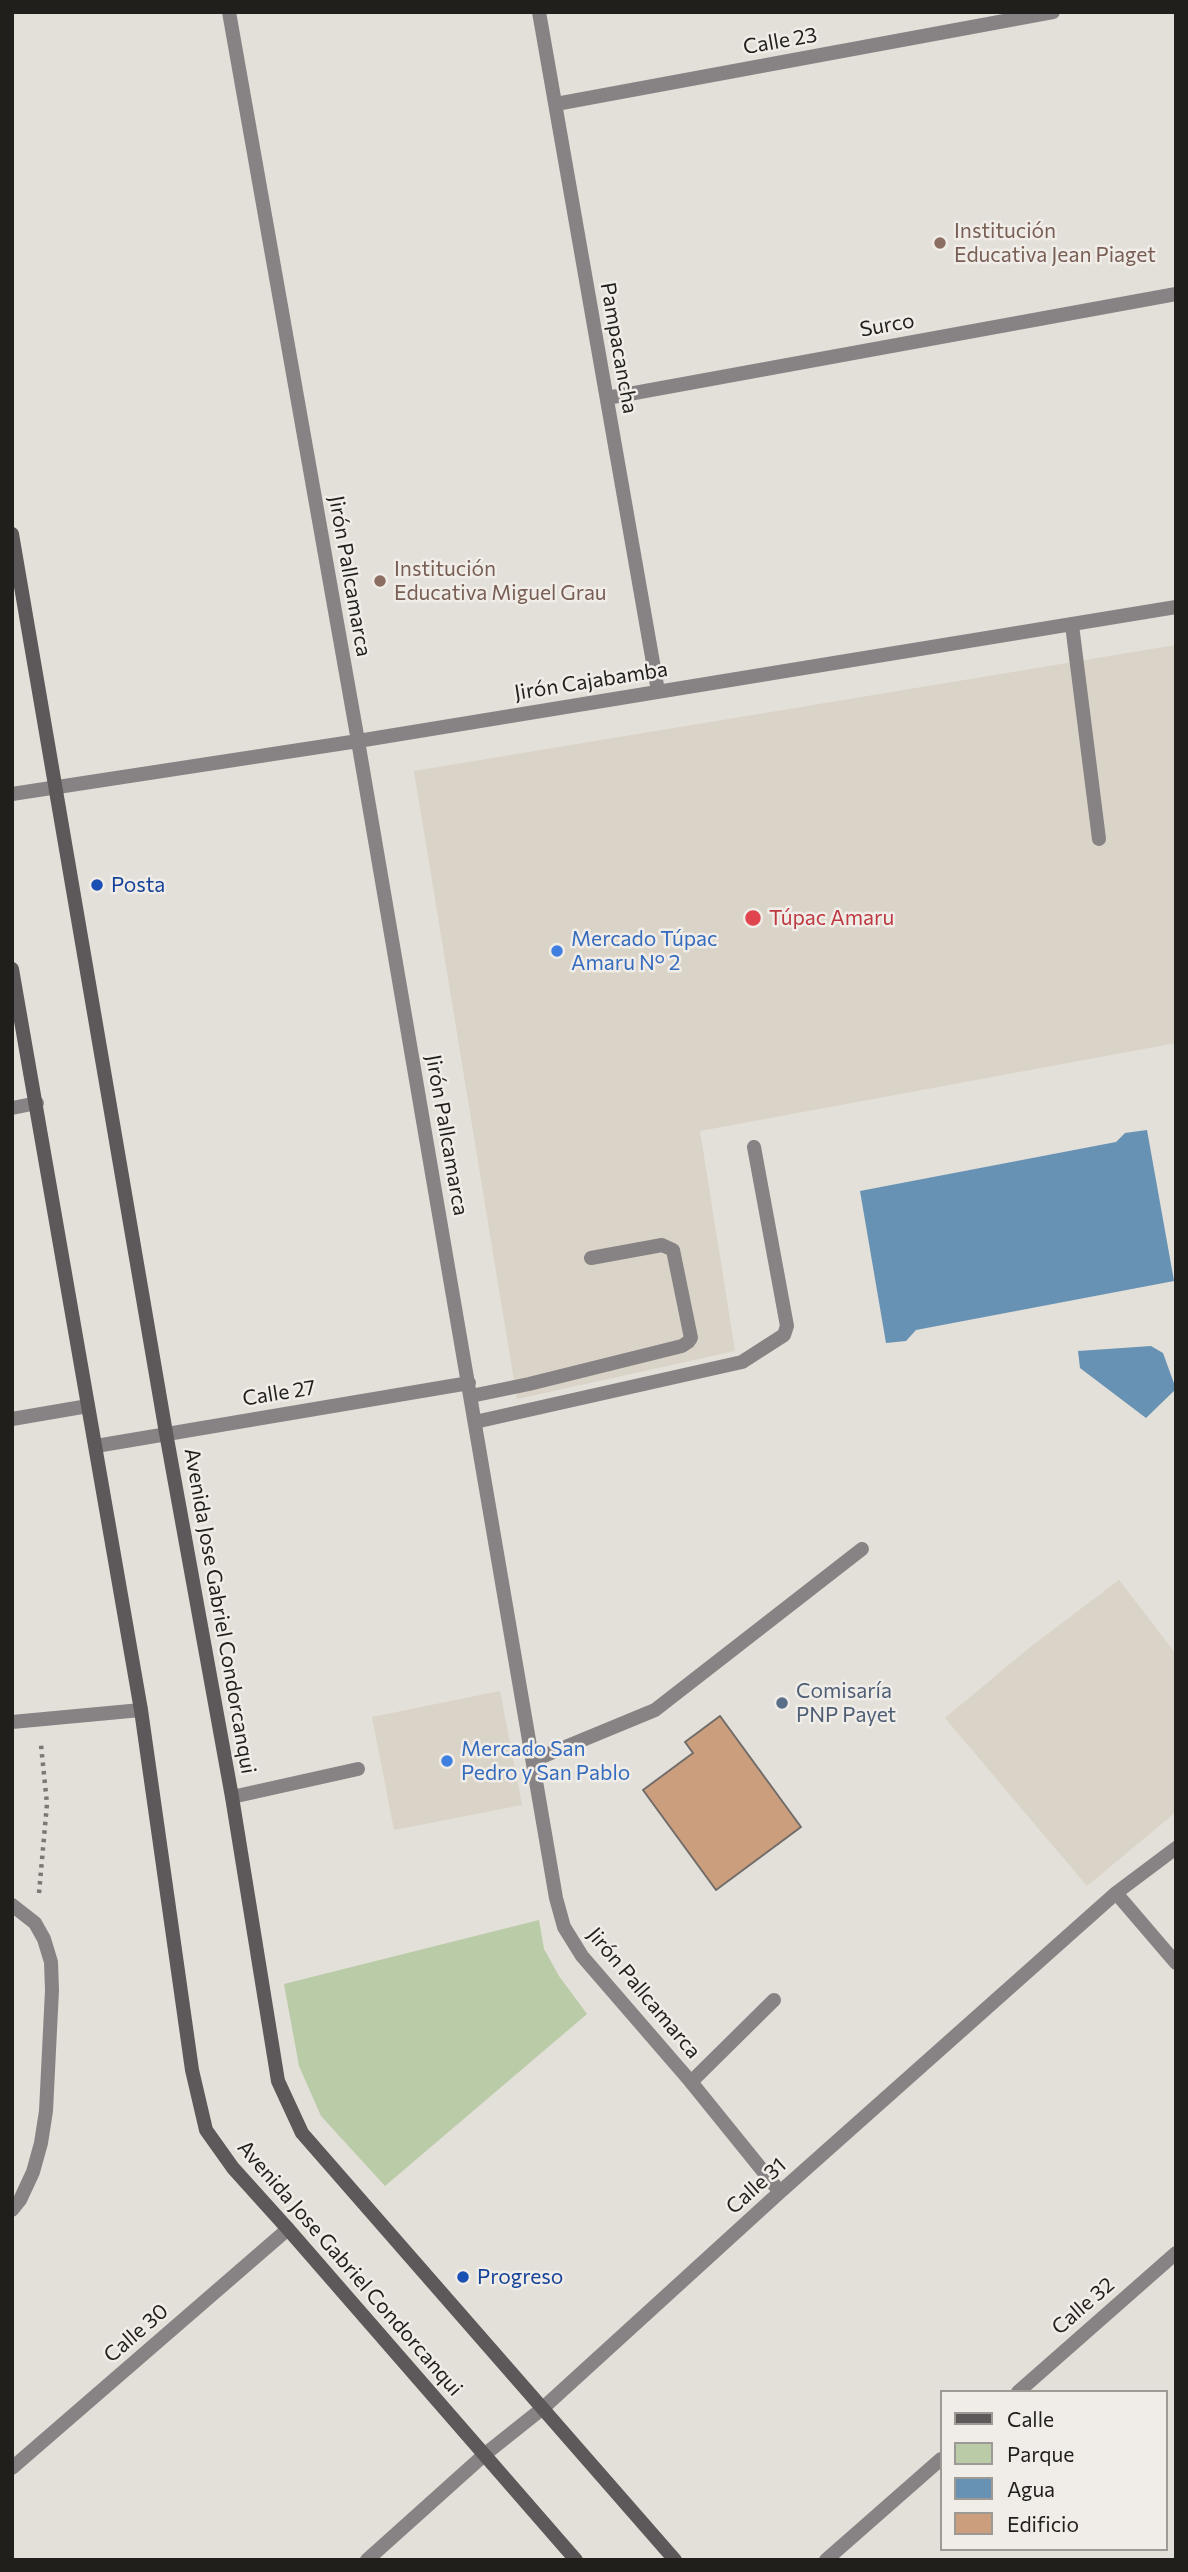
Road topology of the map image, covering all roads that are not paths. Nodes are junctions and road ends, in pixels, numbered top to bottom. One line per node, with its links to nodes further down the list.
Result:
1 (229, 12): 11 (street, Jirón Pallcamarca)
2 (539, 12): 4 (street, Pampacancha)
3 (1053, 12): 4 (street, Calle 23)
4 (556, 104): 6 (street, Pampacancha)
5 (1176, 295): 6 (street, Surco)
6 (607, 398): 10 (street, Pampacancha)
7 (12, 534): 12 (main road, Avenida Jose Gabriel Condorcanqui)
8 (1176, 607): 9 (street, Jirón Cajabamba)
9 (1072, 625): 10 (street, Jirón Cajabamba); 14 (street)
10 (658, 691): 11 (street, Jirón Cajabamba)
11 (358, 741): 12 (street, Jirón Cajabamba); 20 (street, Jirón Pallcamarca)
12 (56, 788): 13 (street, Jirón Cajabamba); 24 (main road, Avenida Jose Gabriel Condorcanqui)
13 (12, 794)
14 (1099, 839)
15 (12, 969): 16 (main road, Avenida Jose Gabriel Condorcanqui)
16 (37, 1103): 17 (street); 21 (main road, Avenida Jose Gabriel Condorcanqui)
17 (12, 1108)
18 (754, 1147): 23 (street)
19 (591, 1258): 20 (street, Calle 27)
20 (470, 1390): 23 (street, Jirón Pallcamarca); 24 (street, Calle 27)
21 (88, 1406): 22 (street); 25 (main road, Avenida Jose Gabriel Condorcanqui)
22 (12, 1419)
23 (475, 1422): 29 (street, Jirón Pallcamarca)
24 (166, 1433): 25 (street, Calle 27); 31 (main road, Avenida Jose Gabriel Condorcanqui)
25 (96, 1446): 27 (main road, Avenida Jose Gabriel Condorcanqui)
26 (862, 1549): 29 (street)
27 (141, 1710): 28 (street); 40 (main road, Avenida Jose Gabriel Condorcanqui)
28 (12, 1722)
29 (534, 1760): 37 (street, Jirón Pallcamarca)
30 (358, 1769): 31 (street)
31 (232, 1797): 43 (main road, Avenida Jose Gabriel Condorcanqui)
32 (1176, 1848): 33 (street, Calle 31)
33 (1116, 1893): 35 (street); 38 (street, Calle 31)
34 (12, 1905): 39 (street)
35 (1176, 1963)
36 (774, 2000): 37 (street)
37 (691, 2082): 38 (street, Jirón Pallcamarca)
38 (780, 2192): 43 (street, Calle 31)
39 (12, 2210)
40 (288, 2229): 44 (main road, Avenida Jose Gabriel Condorcanqui); 46 (street, Calle 30)
41 (1176, 2253): 42 (street, Calle 32)
42 (1020, 2390)
43 (543, 2408): 44 (street, Calle 31); 49 (main road, Avenida Jose Gabriel Condorcanqui)
44 (484, 2455): 47 (street, Calle 31); 48 (main road, Avenida Jose Gabriel Condorcanqui)
45 (940, 2460): 50 (street)
46 (12, 2468)
47 (367, 2560)
48 (576, 2560)
49 (675, 2560)
50 (826, 2560)

